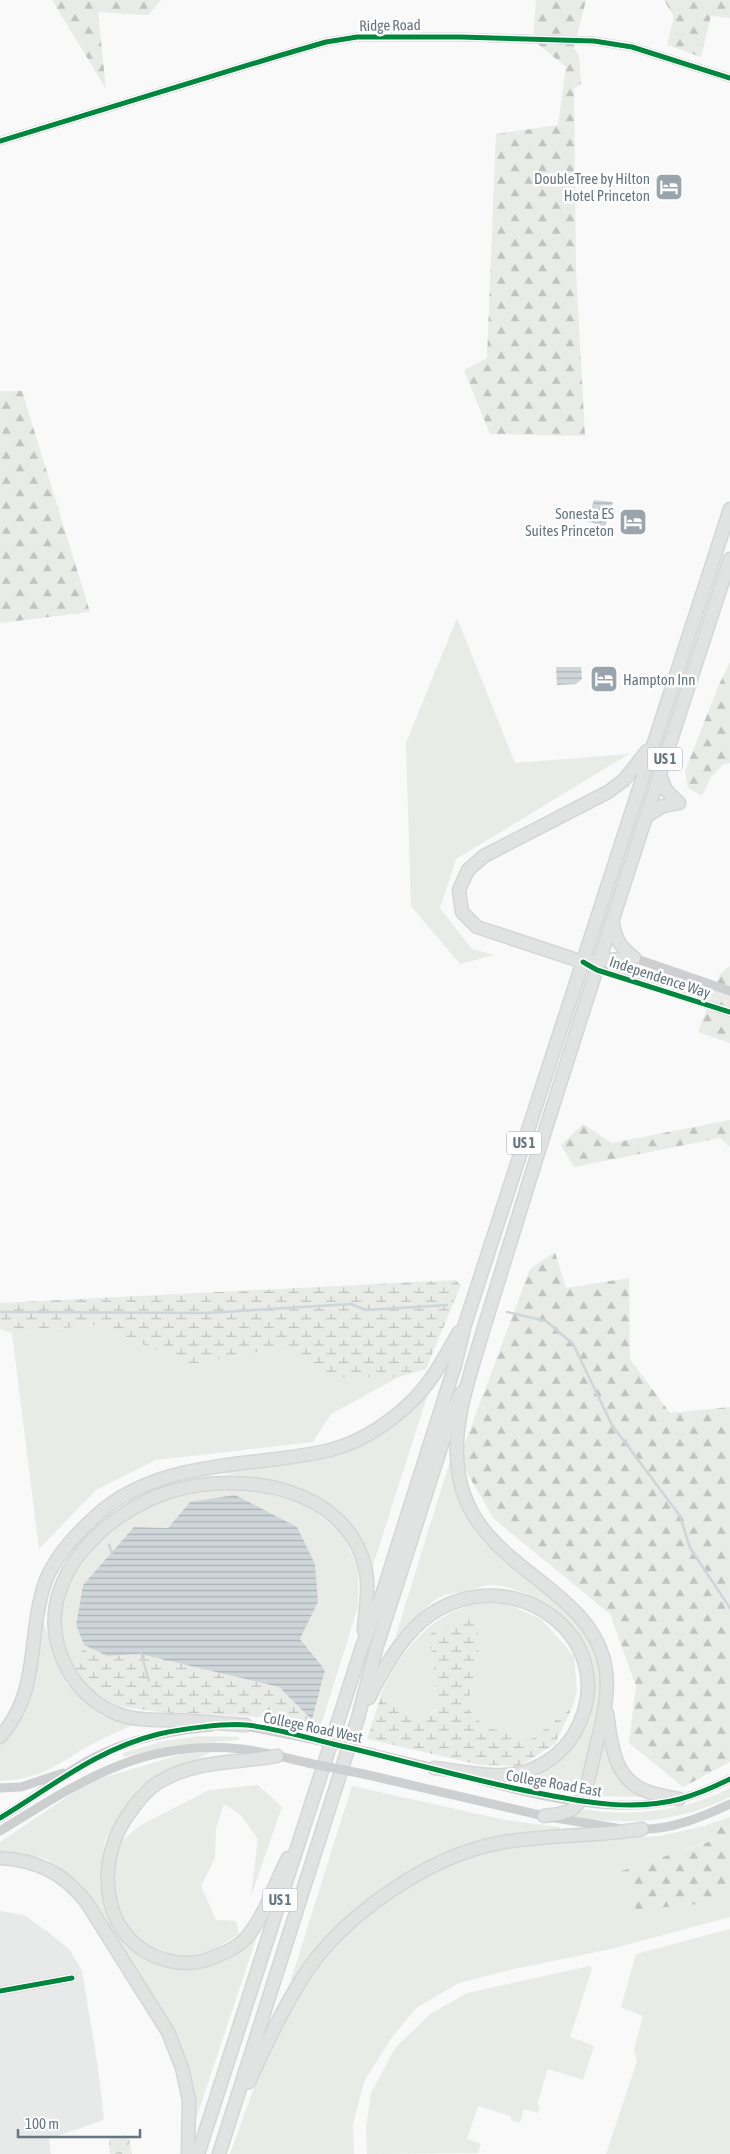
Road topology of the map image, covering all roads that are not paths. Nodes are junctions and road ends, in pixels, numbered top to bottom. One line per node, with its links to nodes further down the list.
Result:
1 (730, 78): 2 (street, Ridge Road)
2 (0, 142)
3 (730, 509): 5 (highway, US 1)
4 (730, 559): 6 (highway, US 1)
5 (652, 745): 10 (highway, US 1); 10 (highway)
6 (660, 775): 7 (highway, US 1); 7 (highway)
7 (647, 816): 8 (highway, US 1)
8 (613, 921): 9 (highway); 11 (highway, US 1)
9 (634, 958): 11 (highway); 12 (street, Independence Way)
10 (583, 962): 11 (highway); 14 (highway, US 1)
11 (599, 965): 13 (street, Independence Way); 15 (highway, US 1)
12 (730, 991)
13 (730, 1012)
14 (465, 1324): 16 (highway, US 1); 20 (highway)
15 (471, 1371): 17 (highway); 18 (highway, US 1)
16 (362, 1646): 19 (highway); 32 (highway, US 1)
17 (606, 1703): 27 (highway); 28 (highway)
18 (358, 1718): 24 (highway); 38 (highway, US 1)
19 (246, 1725): 21 (street, College Road West, bridge); 23 (street, College Road West)
20 (0, 1736)
21 (373, 1753): 24 (street, College Road East)
22 (277, 1756): 30 (street, bridge); 32 (highway); 34 (street)
23 (75, 1768): 26 (street); 31 (street, College Road West)
24 (434, 1768): 28 (street, College Road East)
25 (730, 1779): 27 (street, College Road East)
26 (0, 1788)
27 (680, 1799): 28 (street, College Road East)
28 (580, 1802): 30 (highway)
29 (730, 1804): 33 (street)
30 (544, 1816): 33 (street)
31 (0, 1818)
32 (303, 1829): 40 (highway, US 1)
33 (642, 1829): 38 (highway)
34 (0, 1831)
35 (0, 1858): 39 (highway)
36 (72, 1978): 37 (street)
37 (0, 1991)
38 (226, 2134): 41 (highway, US 1)
39 (188, 2154)
40 (198, 2154)
41 (219, 2154)

